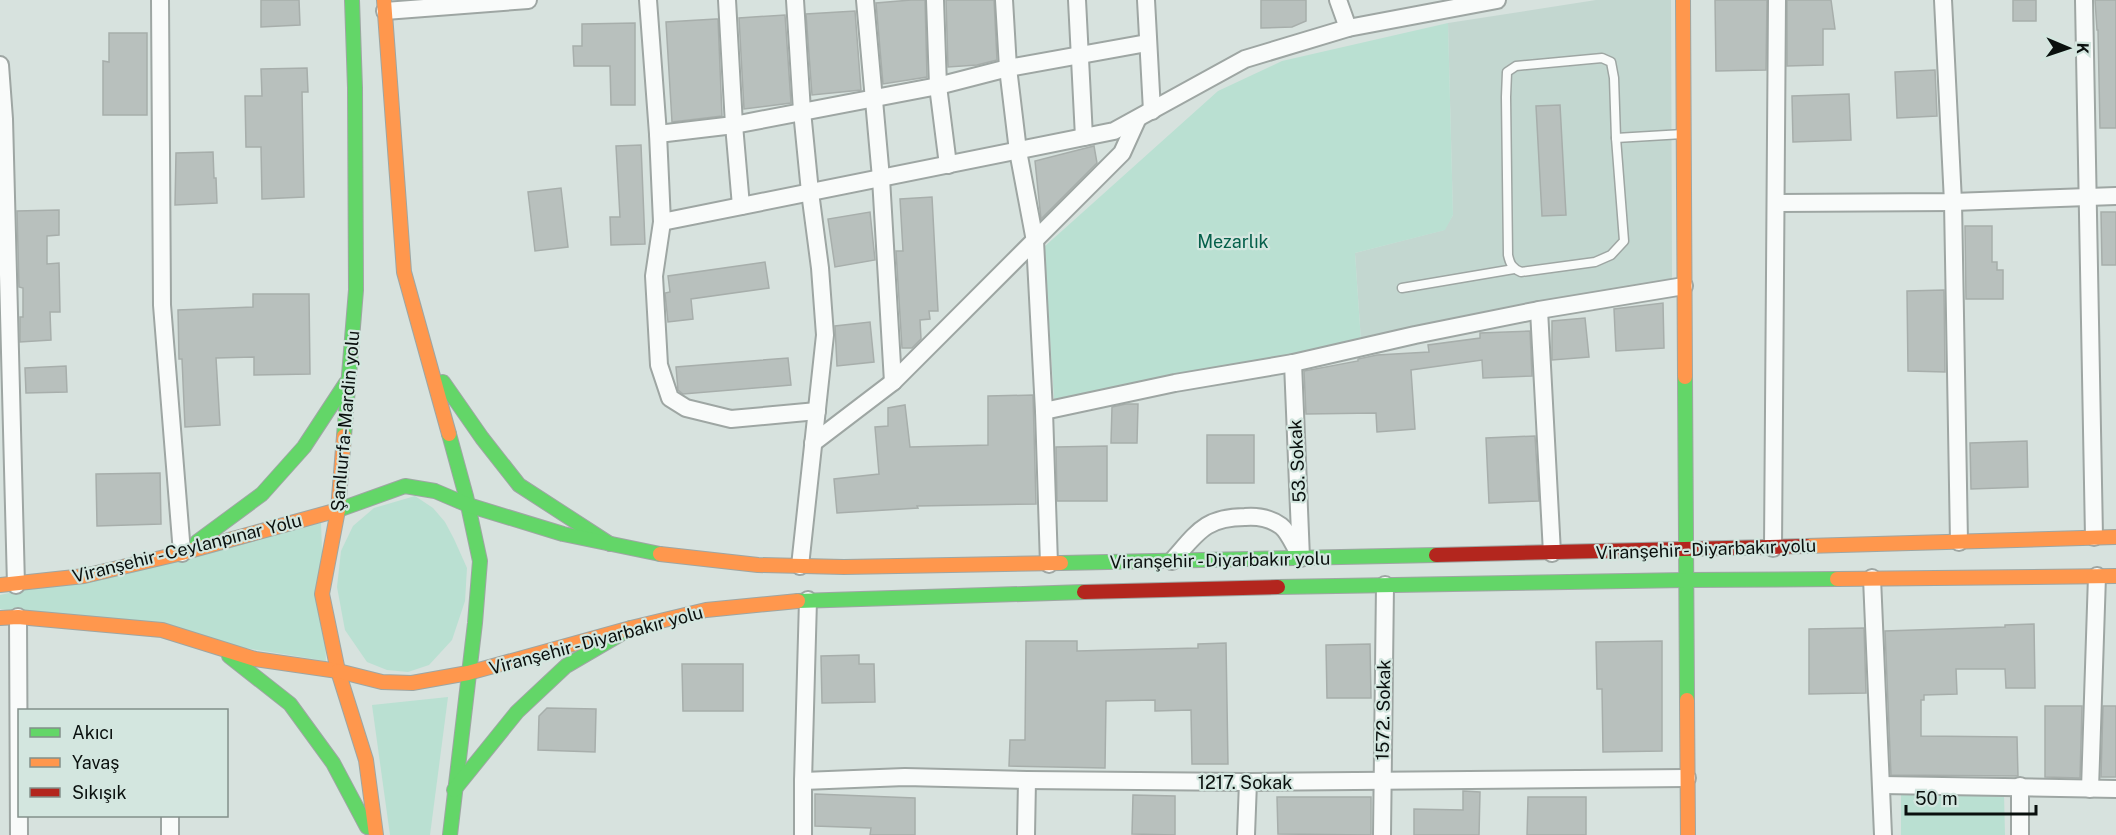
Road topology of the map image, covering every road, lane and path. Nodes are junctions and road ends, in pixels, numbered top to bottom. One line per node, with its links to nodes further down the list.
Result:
1 (160, 0): 64 (street)
2 (352, 0): 51 (main road, Şanlıurfa-Mardin yolu)
3 (528, 0): 18 (street)
4 (648, 0): 30 (street)
5 (727, 0): 29 (street)
6 (795, 0): 26 (street)
7 (865, 0): 25 (street)
8 (935, 0): 24 (street)
9 (1004, 0): 23 (street)
10 (1077, 0): 21 (street)
11 (1146, 0): 20 (street)
12 (1338, 0): 19 (street)
13 (1497, 0): 19 (street)
14 (1683, 0): 31 (main road)
15 (1777, 0): 41 (street)
16 (1943, 0): 40 (street)
17 (2084, 0): 39 (street)
18 (384, 5): 49 (main road)
19 (1348, 28): 27 (street)
20 (1147, 43): 21 (street); 27 (street)
21 (1080, 55): 23 (street); 32 (street)
22 (0, 65): 74 (street)
23 (1008, 68): 24 (street); 34 (street)
24 (938, 86): 25 (street); 35 (street)
25 (873, 98): 26 (street); 36 (street)
26 (802, 111): 29 (street); 37 (street)
27 (1152, 111): 28 (street)
28 (1137, 120): 32 (street); 44 (street)
29 (734, 125): 30 (street); 42 (street)
30 (658, 134): 43 (street)
31 (1684, 134): 33 (lane); 46 (main road)
32 (1084, 137): 34 (street)
33 (1616, 138): 45 (lane); 45 (lane)
34 (1018, 151): 35 (street); 44 (street)
35 (948, 165): 36 (street)
36 (881, 178): 37 (street); 52 (street)
37 (810, 192): 42 (street); 53 (street)
38 (2116, 196): 39 (street)
39 (2089, 197): 40 (street); 58 (street)
40 (1953, 202): 41 (street); 60 (street)
41 (1776, 203): 62 (street)
42 (741, 206): 43 (street)
43 (662, 222): 53 (street)
44 (1035, 242): 52 (street); 54 (street)
45 (1514, 269): 47 (lane)
46 (1684, 286): 48 (street); 63 (main road)
47 (1402, 288)
48 (1539, 310): 50 (street); 65 (street)
49 (428, 360): 56 (main road); 61 (main road)
50 (1293, 363): 54 (street); 66 (street, 53. Sokak)
51 (349, 380): 57 (main road, Şanlıurfa-Mardin yolu); 64 (main road)
52 (893, 382): 55 (street)
53 (817, 411): 55 (street)
54 (1044, 411): 68 (street)
55 (813, 443): 69 (street)
56 (468, 505): 57 (main road, Viranşehir - Diyarbakır yolu); 61 (main road, Viranşehir - Diyarbakır yolu); 82 (main road)
57 (338, 510): 64 (main road, Viranşehir - Ceylanpınar Yolu); 81 (main road, Şanlıurfa-Mardin yolu)
58 (2094, 537): 59 (main road, Viranşehir - Diyarbakır yolu); 60 (main road, Viranşehir - Diyarbakır yolu)
59 (2116, 537)
60 (1959, 542): 62 (main road, Viranşehir - Diyarbakır yolu)
61 (610, 544): 69 (main road, Viranşehir - Diyarbakır yolu)
62 (1773, 548): 63 (main road, Viranşehir - Diyarbakır yolu)
63 (1686, 550): 65 (main road, Viranşehir - Diyarbakır yolu); 73 (main road)
64 (182, 553): 74 (main road, Viranşehir - Ceylanpınar Yolu)
65 (1552, 553): 66 (main road, Viranşehir - Diyarbakır yolu)
66 (1301, 558): 67 (main road, Viranşehir - Diyarbakır yolu); 67 (street)
67 (1173, 561): 68 (main road, Viranşehir - Diyarbakır yolu)
68 (1049, 564): 69 (main road, Viranşehir - Diyarbakır yolu)
69 (800, 566)
70 (2097, 576): 71 (main road, Viranşehir - Diyarbakır yolu); 72 (main road, Viranşehir - Diyarbakır yolu); 91 (street)
71 (2116, 576)
72 (1872, 578): 73 (main road, Viranşehir - Diyarbakır yolu); 89 (street)
73 (1686, 580): 75 (main road, Viranşehir - Diyarbakır yolu); 84 (main road)
74 (8, 585)
75 (1385, 585): 76 (main road, Viranşehir - Diyarbakır yolu); 88 (street, 1572. Sokak)
76 (808, 600): 79 (main road, Viranşehir - Diyarbakır yolu); 86 (street)
77 (18, 617): 78 (main road); 80 (main road); 83 (street)
78 (0, 618)
79 (631, 628): 82 (main road, Viranşehir - Diyarbakır yolu); 93 (main road)
80 (216, 647): 81 (main road); 98 (main road)
81 (338, 671): 82 (main road, Viranşehir - Diyarbakır yolu); 98 (main road, Şanlıurfa-Mardin yolu)
82 (468, 673): 93 (main road)
83 (18, 709)
84 (1687, 778): 88 (street, 1217. Sokak); 104 (main road)
85 (1027, 780): 86 (street, 1217. Sokak); 87 (street, 1217. Sokak); 101 (street)
86 (803, 781): 100 (street)
87 (1248, 782): 88 (street, 1217. Sokak); 102 (street)
88 (1382, 782): 103 (street, 1572. Sokak)
89 (1882, 785): 90 (street); 105 (street)
90 (2020, 786): 91 (street); 106 (street)
91 (2090, 789): 92 (street)
92 (2116, 789)
93 (454, 790): 99 (main road)
94 (19, 817): 96 (street)
95 (170, 817): 97 (street)
96 (19, 835)
97 (170, 835)
98 (374, 835)
99 (450, 835)
100 (804, 835)
101 (1026, 835)
102 (1246, 835)
103 (1382, 835)
104 (1688, 835)
105 (1883, 835)
106 (2020, 835)

